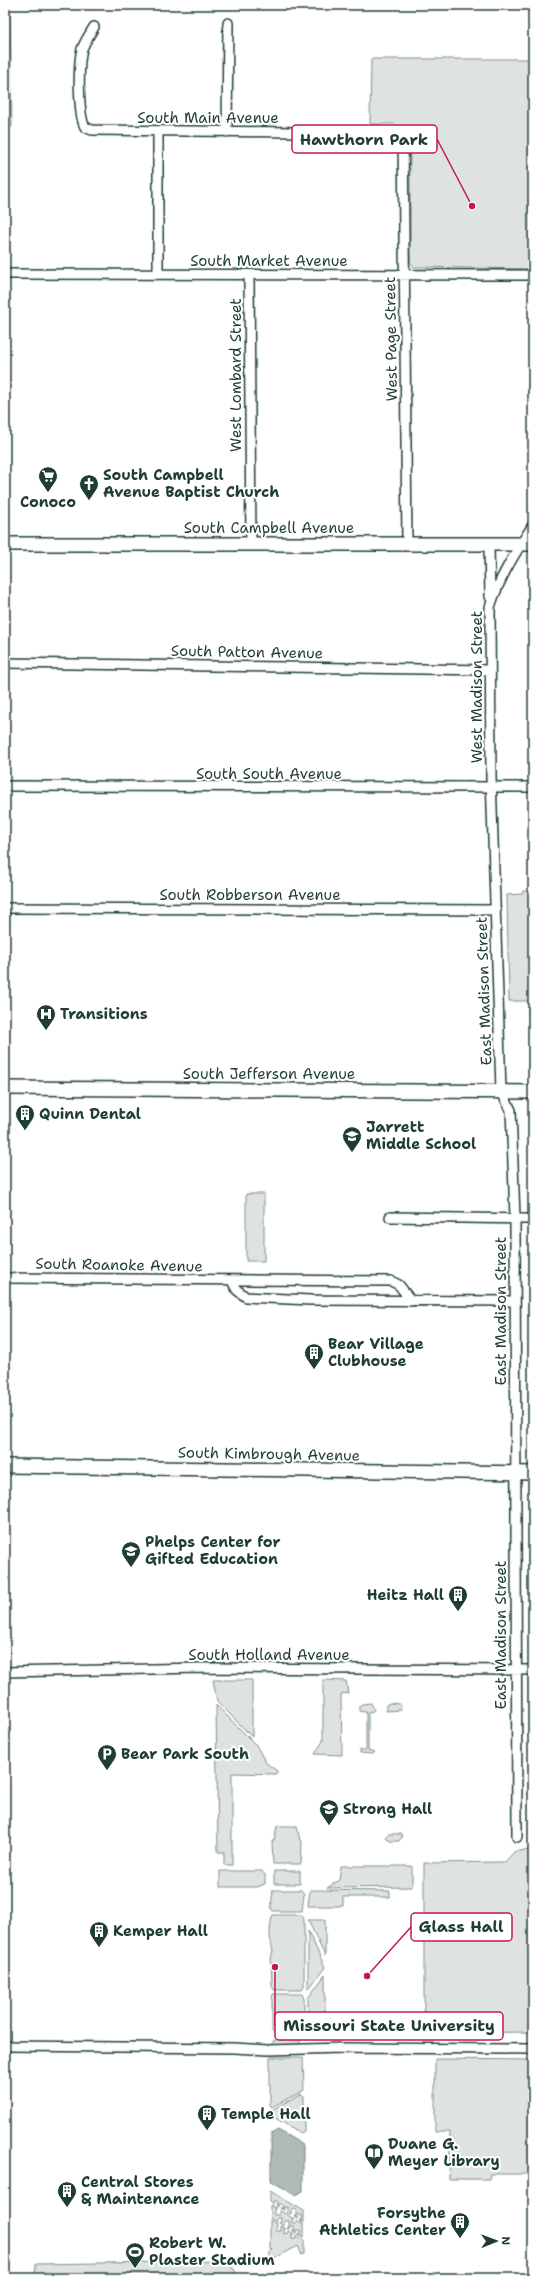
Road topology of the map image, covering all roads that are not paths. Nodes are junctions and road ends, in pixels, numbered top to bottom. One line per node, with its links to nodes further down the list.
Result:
1 (228, 23): 4 (street)
2 (94, 27): 3 (street, South Main Avenue)
3 (158, 132): 4 (street, South Main Avenue); 7 (street)
4 (227, 132): 5 (street, South Main Avenue)
5 (403, 133): 8 (street, West Page Street)
6 (5, 274): 7 (street, South Market Avenue)
7 (158, 274): 10 (street, South Market Avenue)
8 (404, 275): 9 (street, South Market Avenue); 10 (street, South Market Avenue); 13 (street, West Page Street)
9 (533, 275)
10 (249, 276): 15 (street, West Lombard Street)
11 (533, 525): 14 (street, West Madison Street)
12 (5, 544): 15 (main road, South Campbell Avenue)
13 (407, 544): 15 (main road, South Campbell Avenue); 16 (main road, South Campbell Avenue)
14 (527, 544): 16 (main road, South Campbell Avenue); 17 (street, West Madison Street)
15 (250, 545)
16 (489, 545): 17 (street)
17 (490, 607): 19 (street, West Madison Street)
18 (5, 663): 19 (street, South Patton Avenue)
19 (490, 670): 22 (street, West Madison Street)
20 (5, 786): 22 (street, South South Avenue)
21 (533, 787): 22 (street, South South Avenue)
22 (492, 788): 24 (street, East Madison Street)
23 (5, 908): 24 (street, South Robberson Avenue)
24 (496, 910): 26 (street, East Madison Street)
25 (5, 1088): 26 (main road, South Jefferson Avenue)
26 (501, 1091): 27 (main road, South Jefferson Avenue); 29 (street, East Madison Street)
27 (533, 1092)
28 (390, 1217): 29 (street)
29 (515, 1218): 30 (street); 34 (street, East Madison Street)
30 (533, 1219)
31 (5, 1278): 32 (street, South Roanoke Avenue)
32 (232, 1281): 33 (street); 33 (street, South Roanoke Avenue)
33 (411, 1301): 34 (street)
34 (515, 1301): 36 (street, East Madison Street)
35 (5, 1466): 36 (main road, South Kimbrough Avenue)
36 (514, 1473): 37 (main road, South Kimbrough Avenue); 38 (street, East Madison Street)
37 (533, 1473)
38 (516, 1670): 39 (street, South Holland Avenue); 40 (street, South Holland Avenue); 41 (street, East Madison Street)
39 (533, 1670)
40 (5, 1672)
41 (517, 1837)
42 (5, 2046): 43 (street)
43 (533, 2049)

